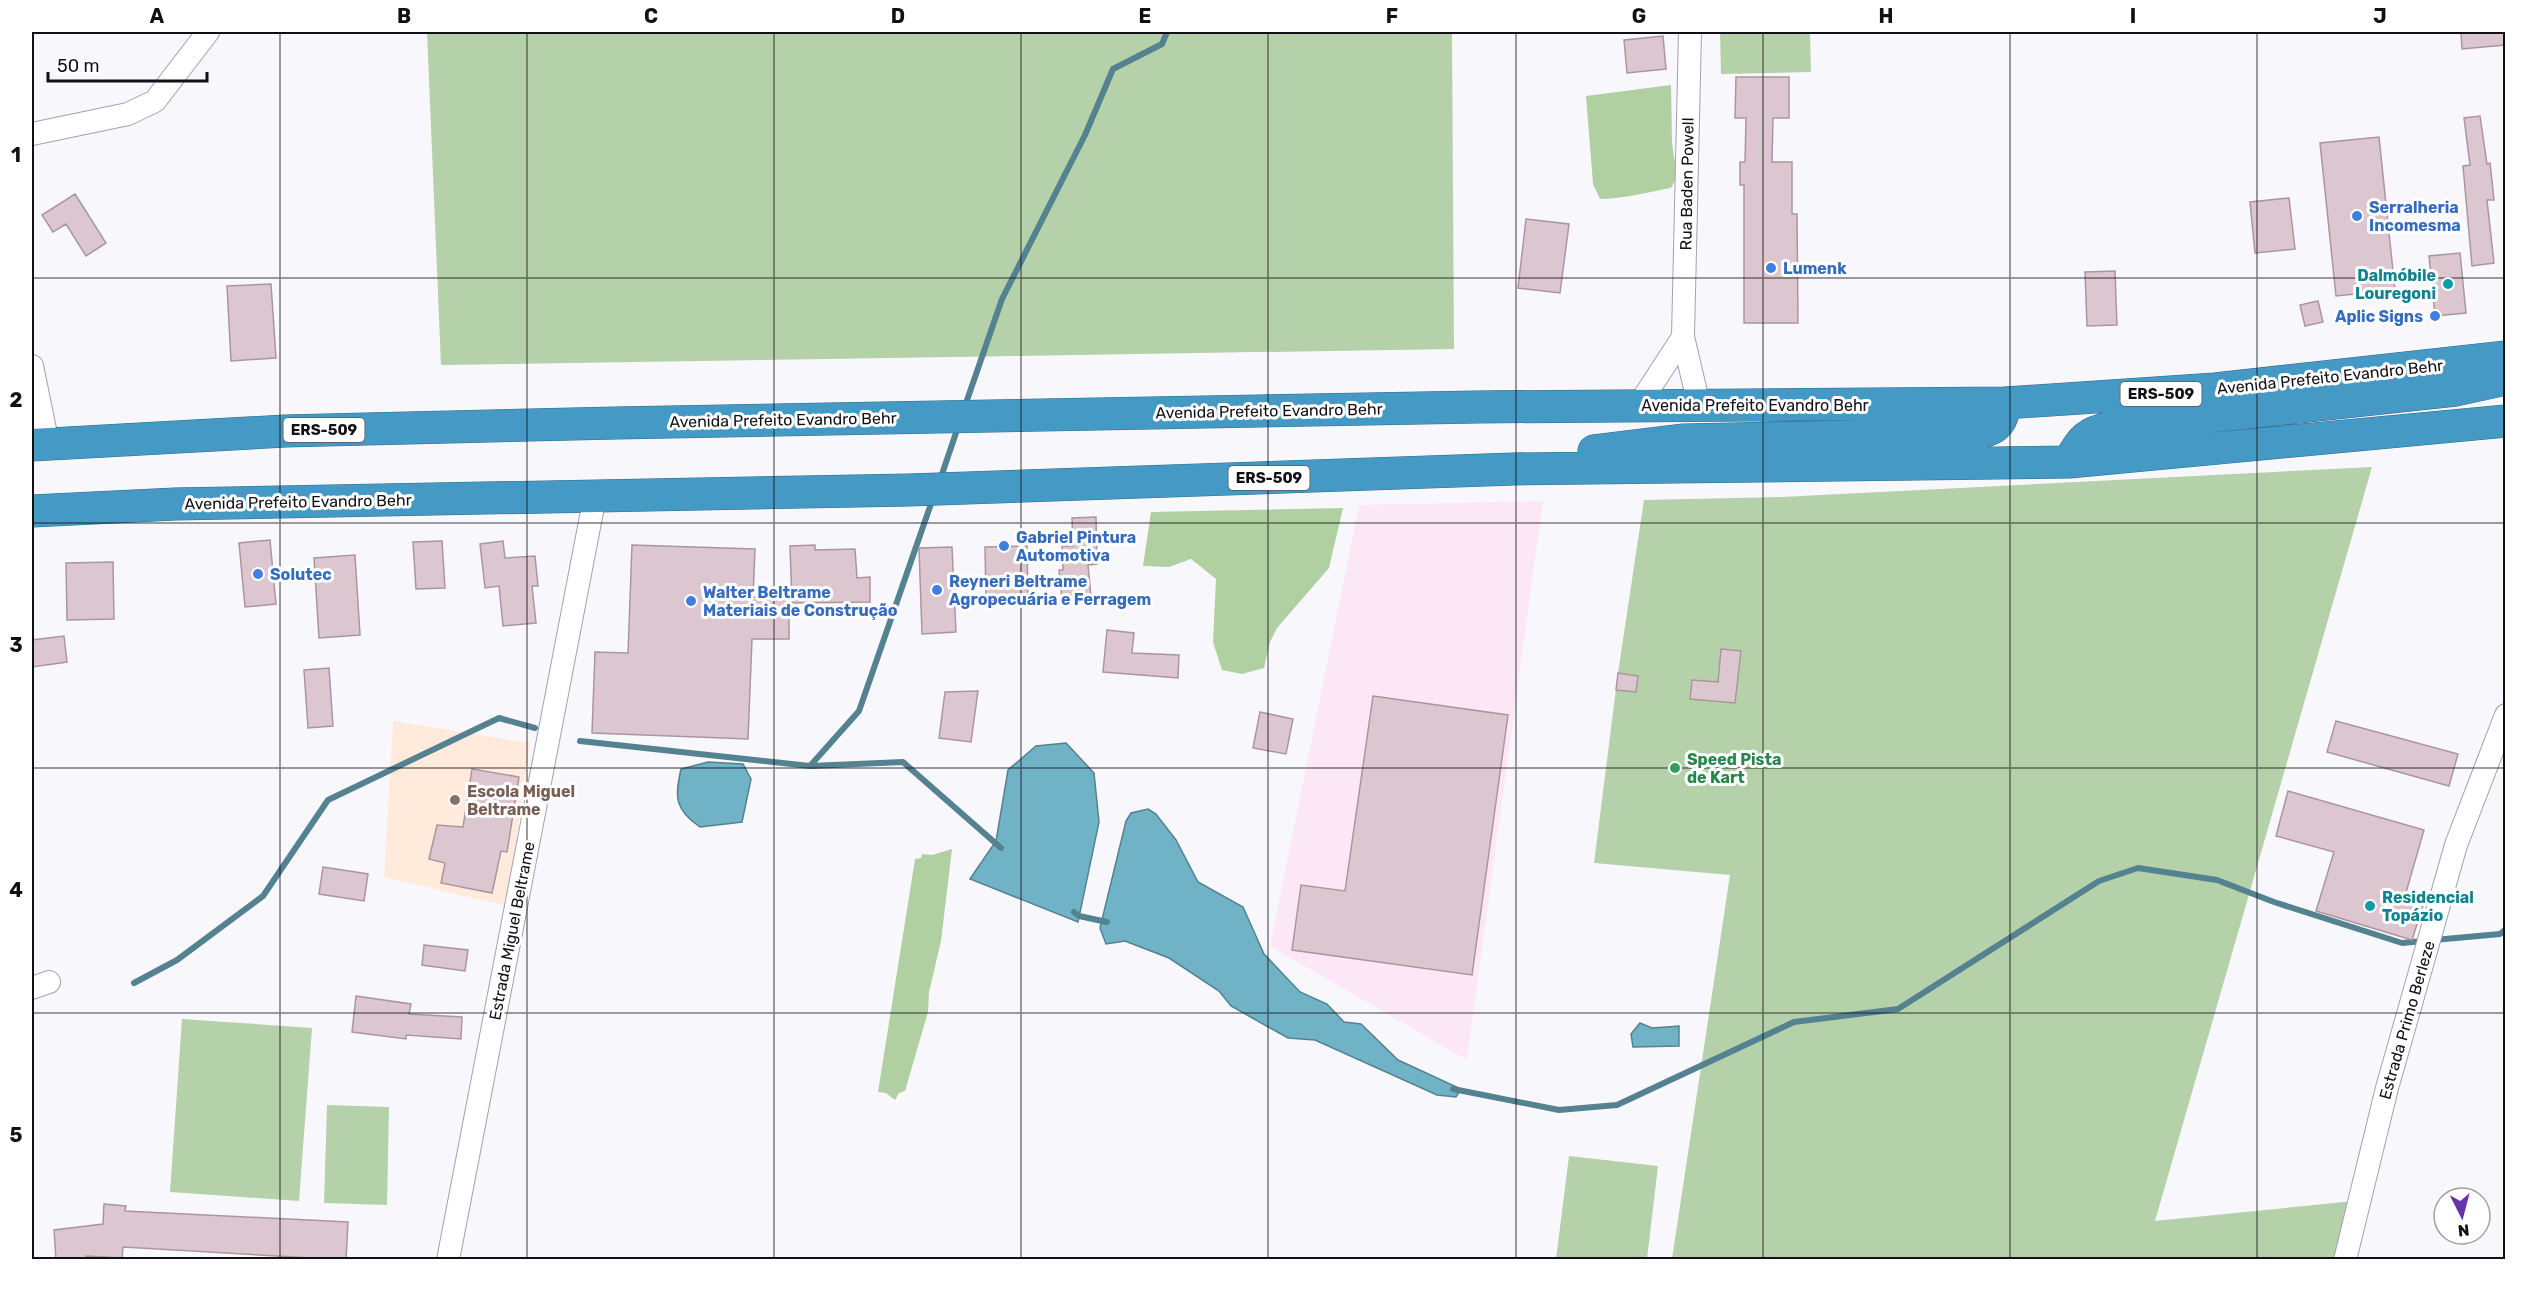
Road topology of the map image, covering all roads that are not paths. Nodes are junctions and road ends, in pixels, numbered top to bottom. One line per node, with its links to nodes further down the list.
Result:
1 (208, 32): 3 (street)
2 (1690, 32): 4 (street, Rua Baden Powell)
3 (32, 134)
4 (1683, 337): 9 (street, Rua Baden Powell); 10 (street)
5 (2505, 357): 8 (highway, Avenida Prefeito Evandro Behr / ERS-509)
6 (32, 366): 12 (street)
7 (2505, 379): 13 (highway)
8 (2005, 403): 9 (highway, Avenida Prefeito Evandro Behr / ERS-509); 14 (highway)
9 (1699, 405): 10 (highway, Avenida Prefeito Evandro Behr / ERS-509)
10 (1638, 406): 12 (highway, Avenida Prefeito Evandro Behr / ERS-509)
11 (2505, 421): 13 (highway, Avenida Prefeito Evandro Behr / ERS-509)
12 (40, 445)
13 (2070, 462): 14 (highway, Avenida Prefeito Evandro Behr / ERS-509)
14 (1514, 469): 15 (highway, Avenida Prefeito Evandro Behr / ERS-509)
15 (595, 496): 16 (highway, Avenida Prefeito Evandro Behr / ERS-509); 18 (street, Estrada Miguel Beltrame)
16 (32, 511)
17 (2505, 716): 19 (street, Estrada Primo Berleze)
18 (448, 1260)
19 (2345, 1260)

